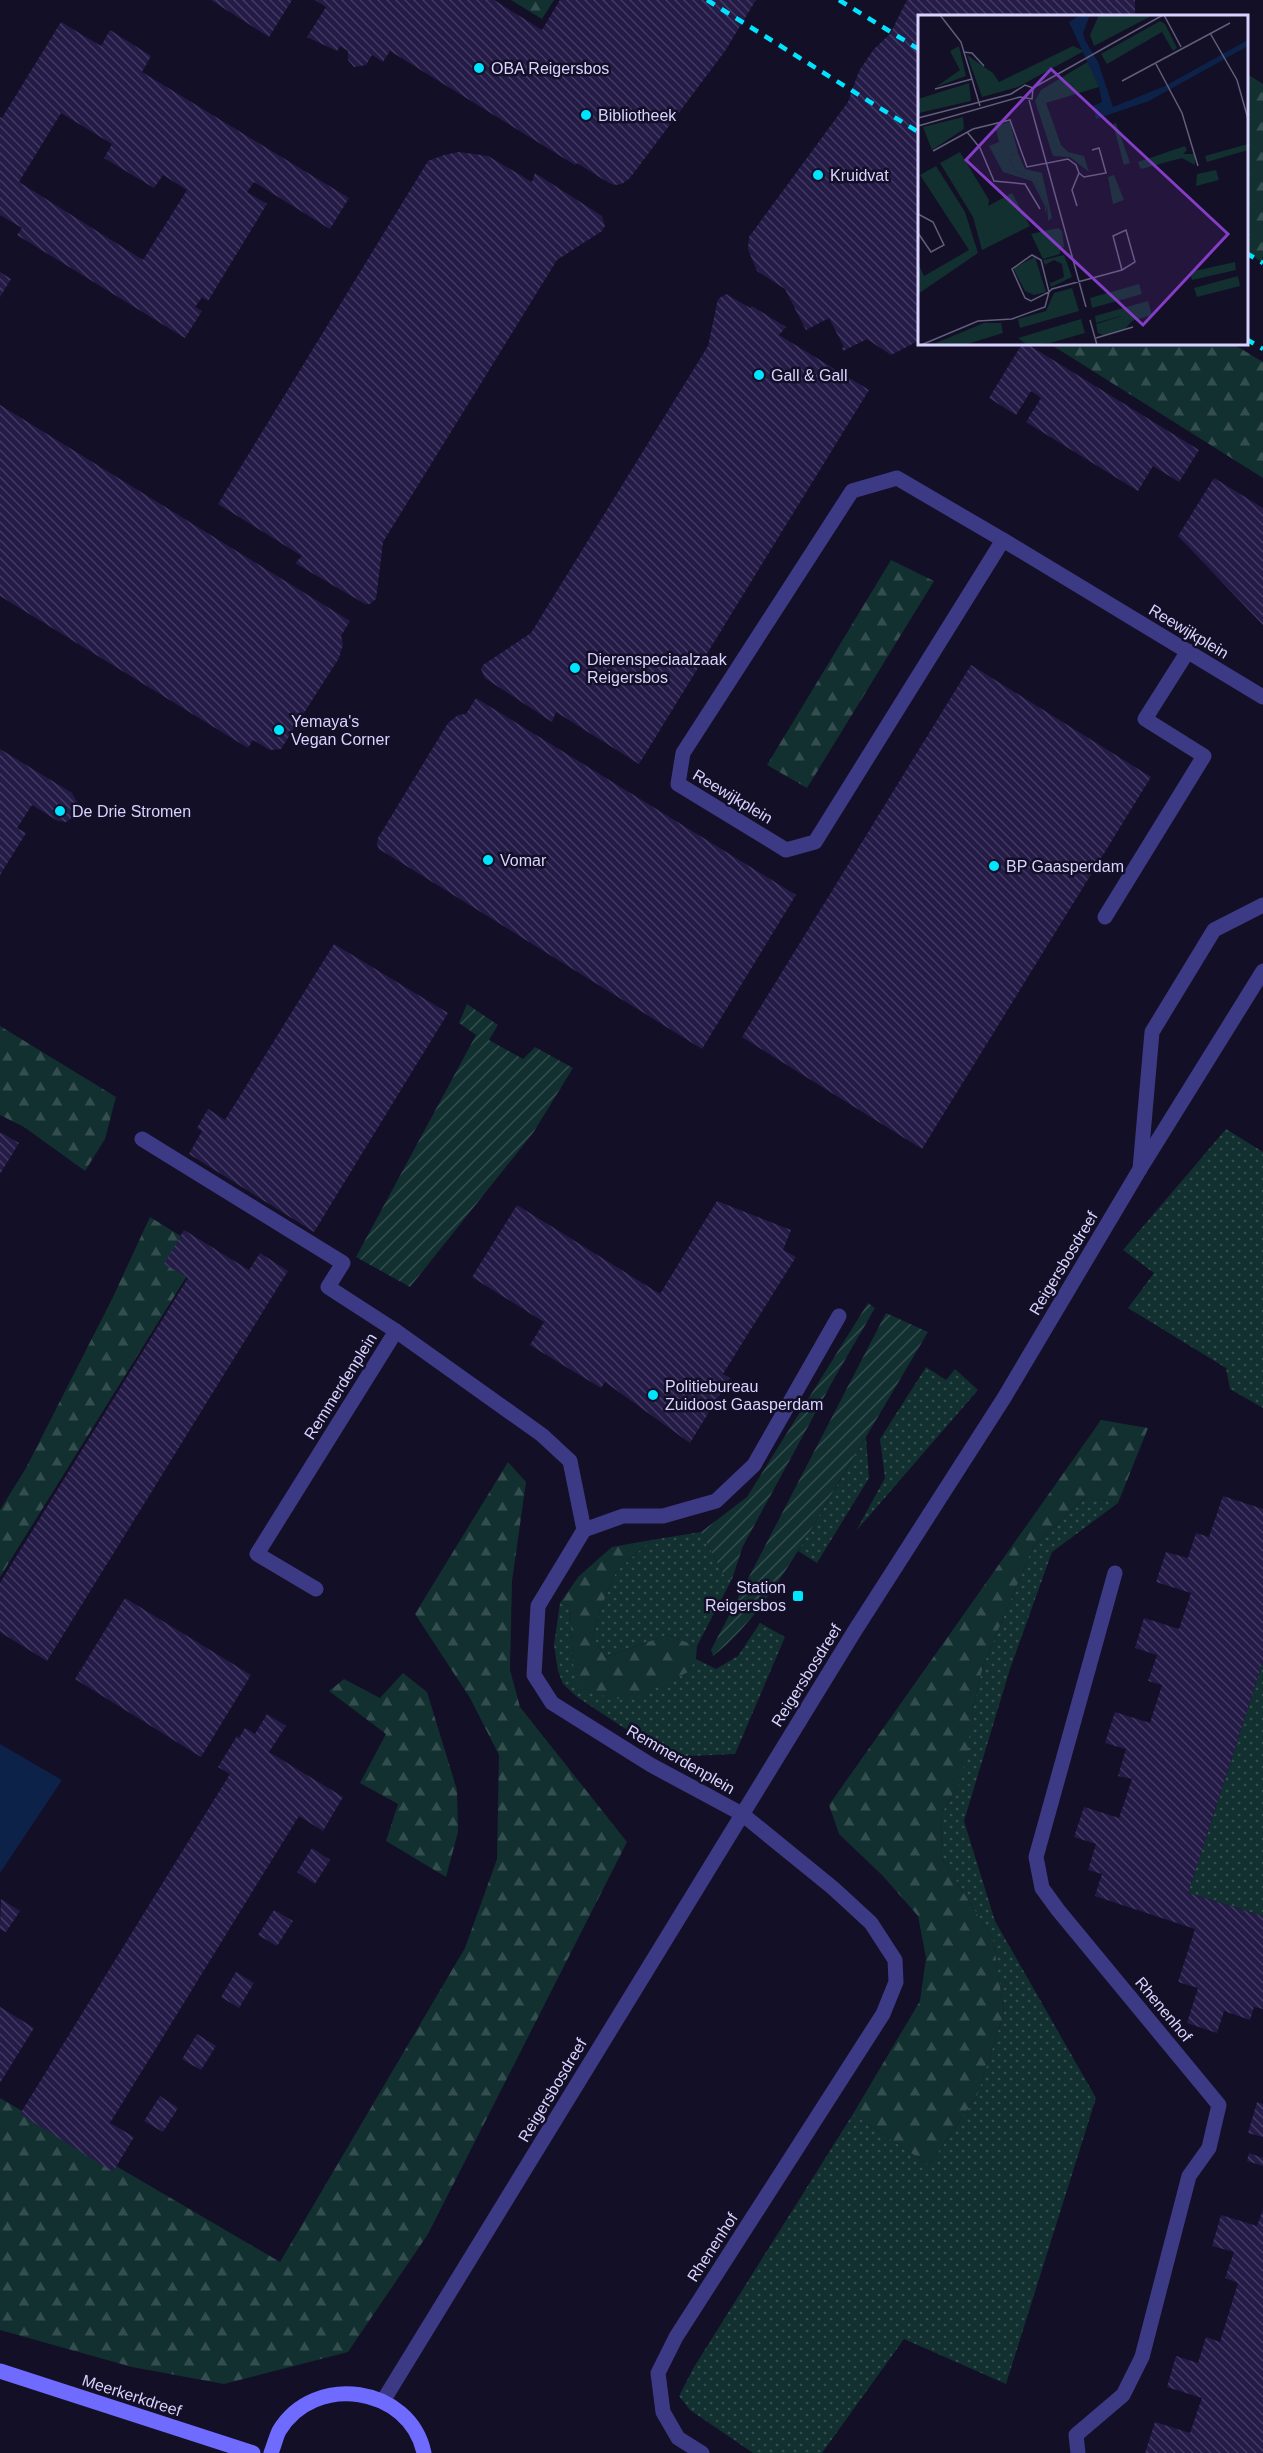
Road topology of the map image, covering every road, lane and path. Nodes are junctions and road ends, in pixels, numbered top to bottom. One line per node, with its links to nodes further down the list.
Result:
1 (1003, 540): 1 (street, Reewijkplein); 2 (street, Reewijkplein)
2 (1188, 651): 3 (street, Reewijkplein); 5 (street)
3 (1263, 697)
4 (1263, 905): 8 (street)
5 (1105, 917)
6 (1263, 970): 8 (street, Reigersbosdreef)
7 (142, 1139): 10 (street)
8 (1140, 1169): 14 (street, Reigersbosdreef)
9 (840, 1316): 11 (street)
10 (396, 1331): 11 (street, Remmerdenplein); 13 (street, Remmerdenplein)
11 (584, 1530): 14 (street, Remmerdenplein)
12 (1115, 1573): 21 (street, Rhenenhof)
13 (316, 1589)
14 (742, 1814): 16 (street, Reigersbosdreef); 20 (street, Rhenenhof)
15 (0, 2371): 17 (main road, Meerkerkdreef)
16 (383, 2401): 18 (main road); 19 (main road)
17 (253, 2453)
18 (271, 2453)
19 (424, 2453)
20 (702, 2453)
21 (1078, 2453)

